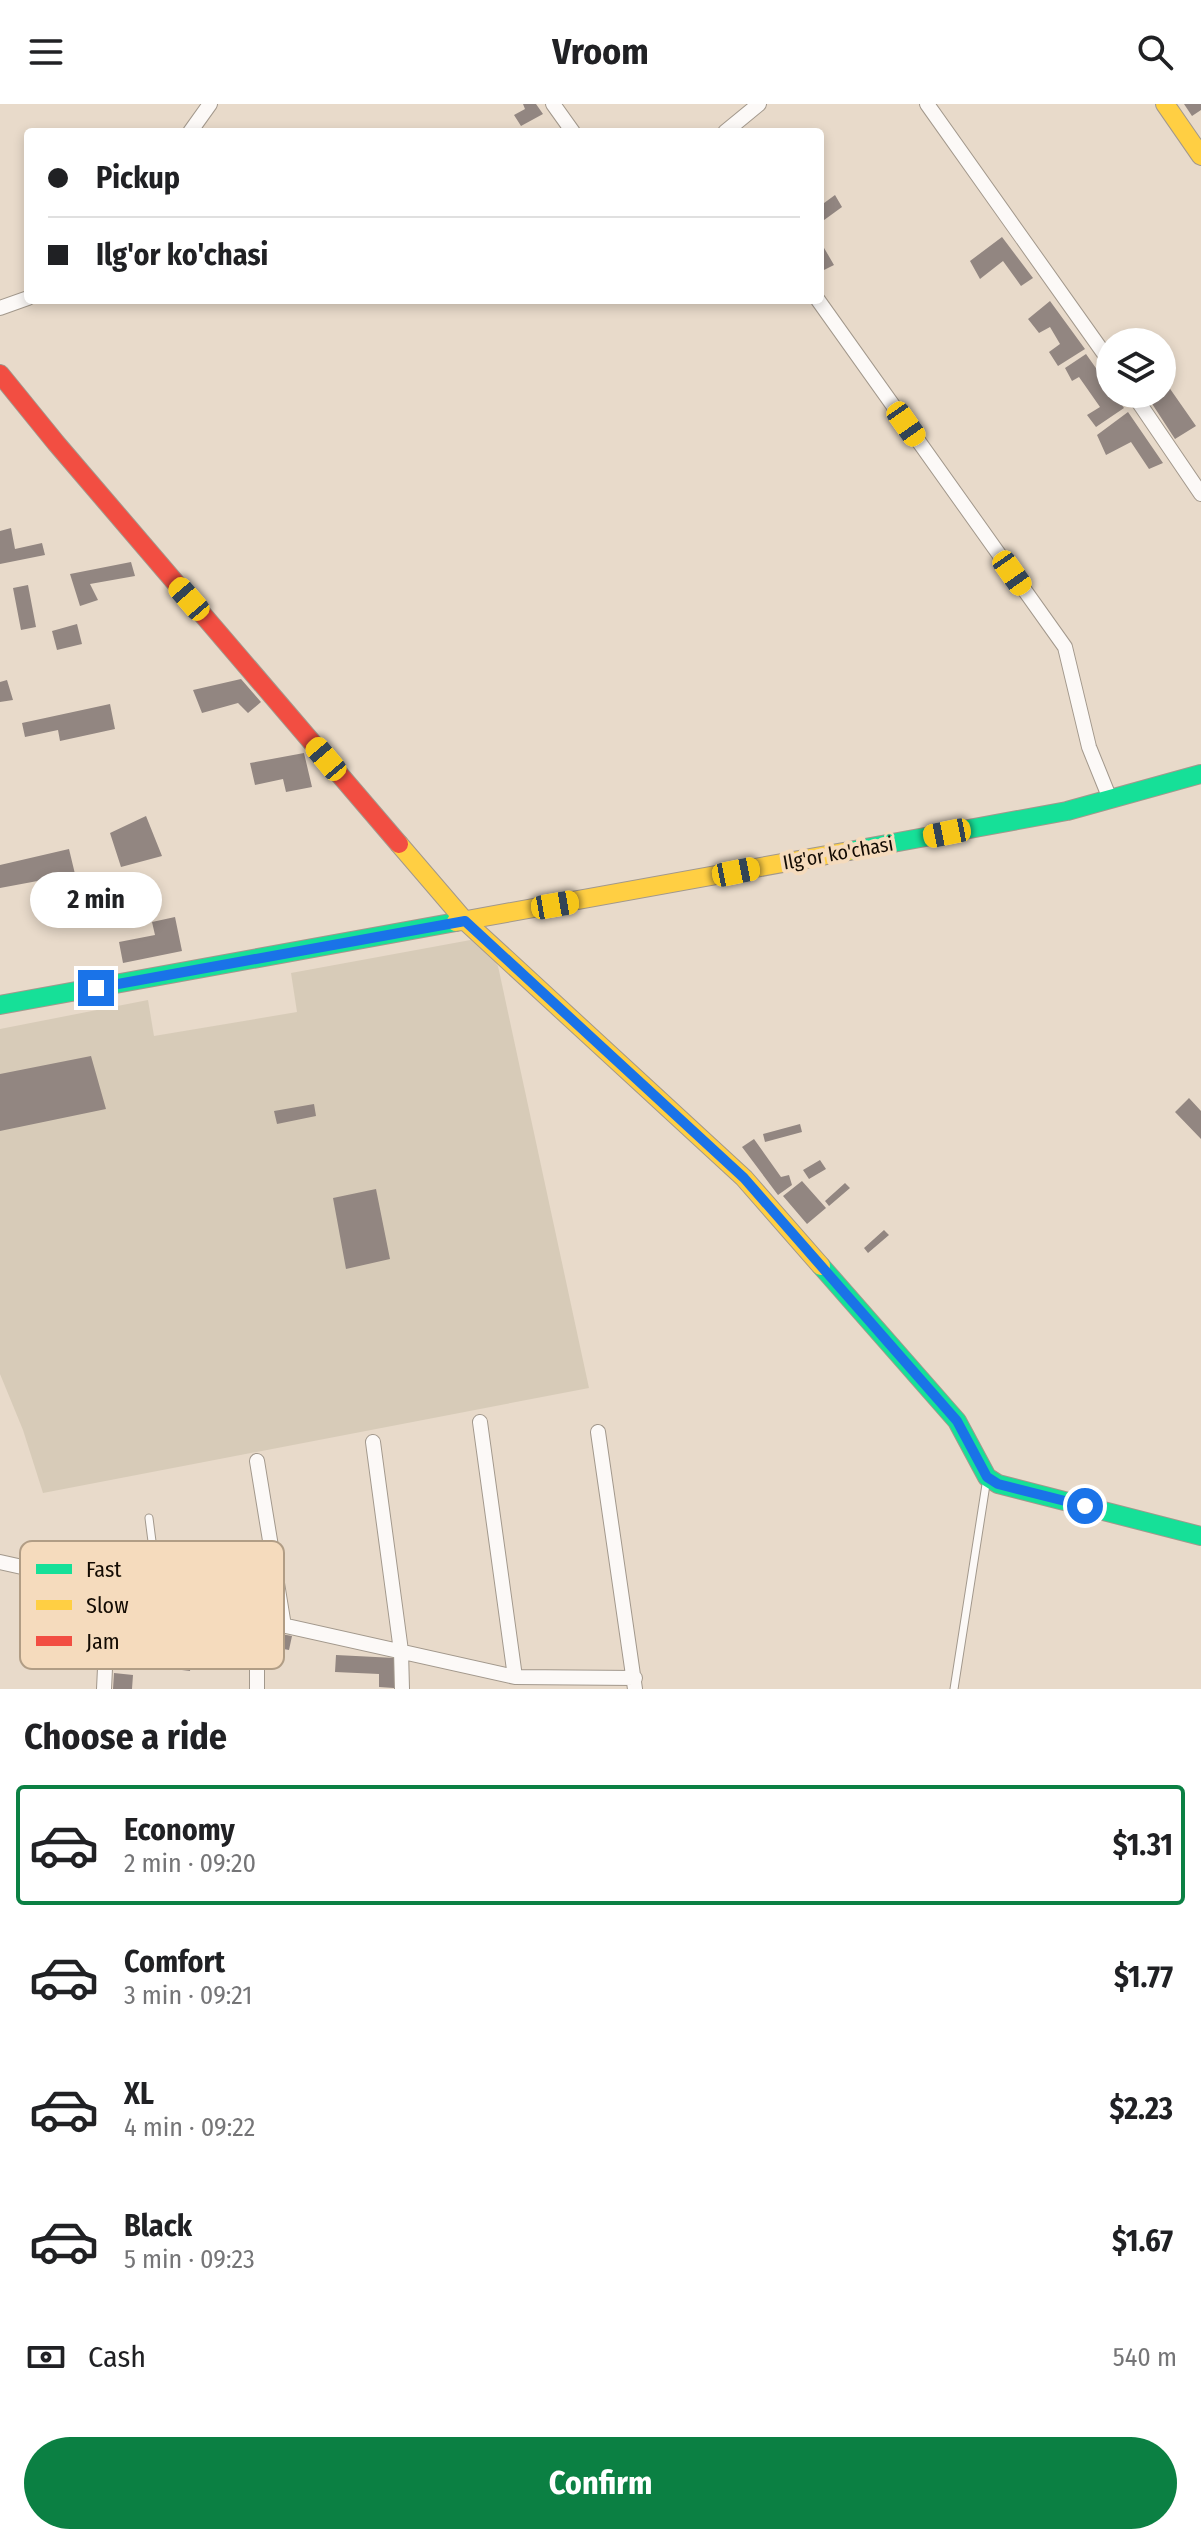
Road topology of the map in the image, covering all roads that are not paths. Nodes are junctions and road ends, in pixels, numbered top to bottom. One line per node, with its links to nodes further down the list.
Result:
1 (210, 104): 6 (street)
2 (553, 104): 7 (street)
3 (759, 104): 8 (street)
4 (927, 104): 13 (street)
5 (1165, 104): 9 (street)
6 (193, 128)
7 (570, 128)
8 (730, 128)
9 (1201, 156)
10 (24, 299): 12 (street)
11 (821, 304): 18 (street)
12 (0, 308)
13 (1096, 342)
14 (0, 374): 19 (street)
15 (1143, 408): 16 (street)
16 (1201, 494)
17 (1201, 774): 18 (street, Ilg'or ko'chasi)
18 (1110, 799): 19 (street, Ilg'or ko'chasi)
19 (465, 921): 20 (street, Ilg'or ko'chasi); 25 (street)
20 (0, 1005)
21 (480, 1422): 35 (street)
22 (598, 1432): 36 (street)
23 (373, 1442): 33 (street)
24 (257, 1461): 29 (street)
25 (987, 1477): 27 (street); 39 (lane)
26 (149, 1518): 28 (lane)
27 (1201, 1536)
28 (152, 1541)
29 (270, 1541)
30 (0, 1562): 31 (street)
31 (20, 1566)
32 (284, 1626): 33 (street)
33 (401, 1651): 35 (street); 38 (street)
34 (105, 1669): 37 (street)
35 (522, 1681): 36 (street)
36 (635, 1684)
37 (104, 1689)
38 (402, 1689)
39 (954, 1689)

